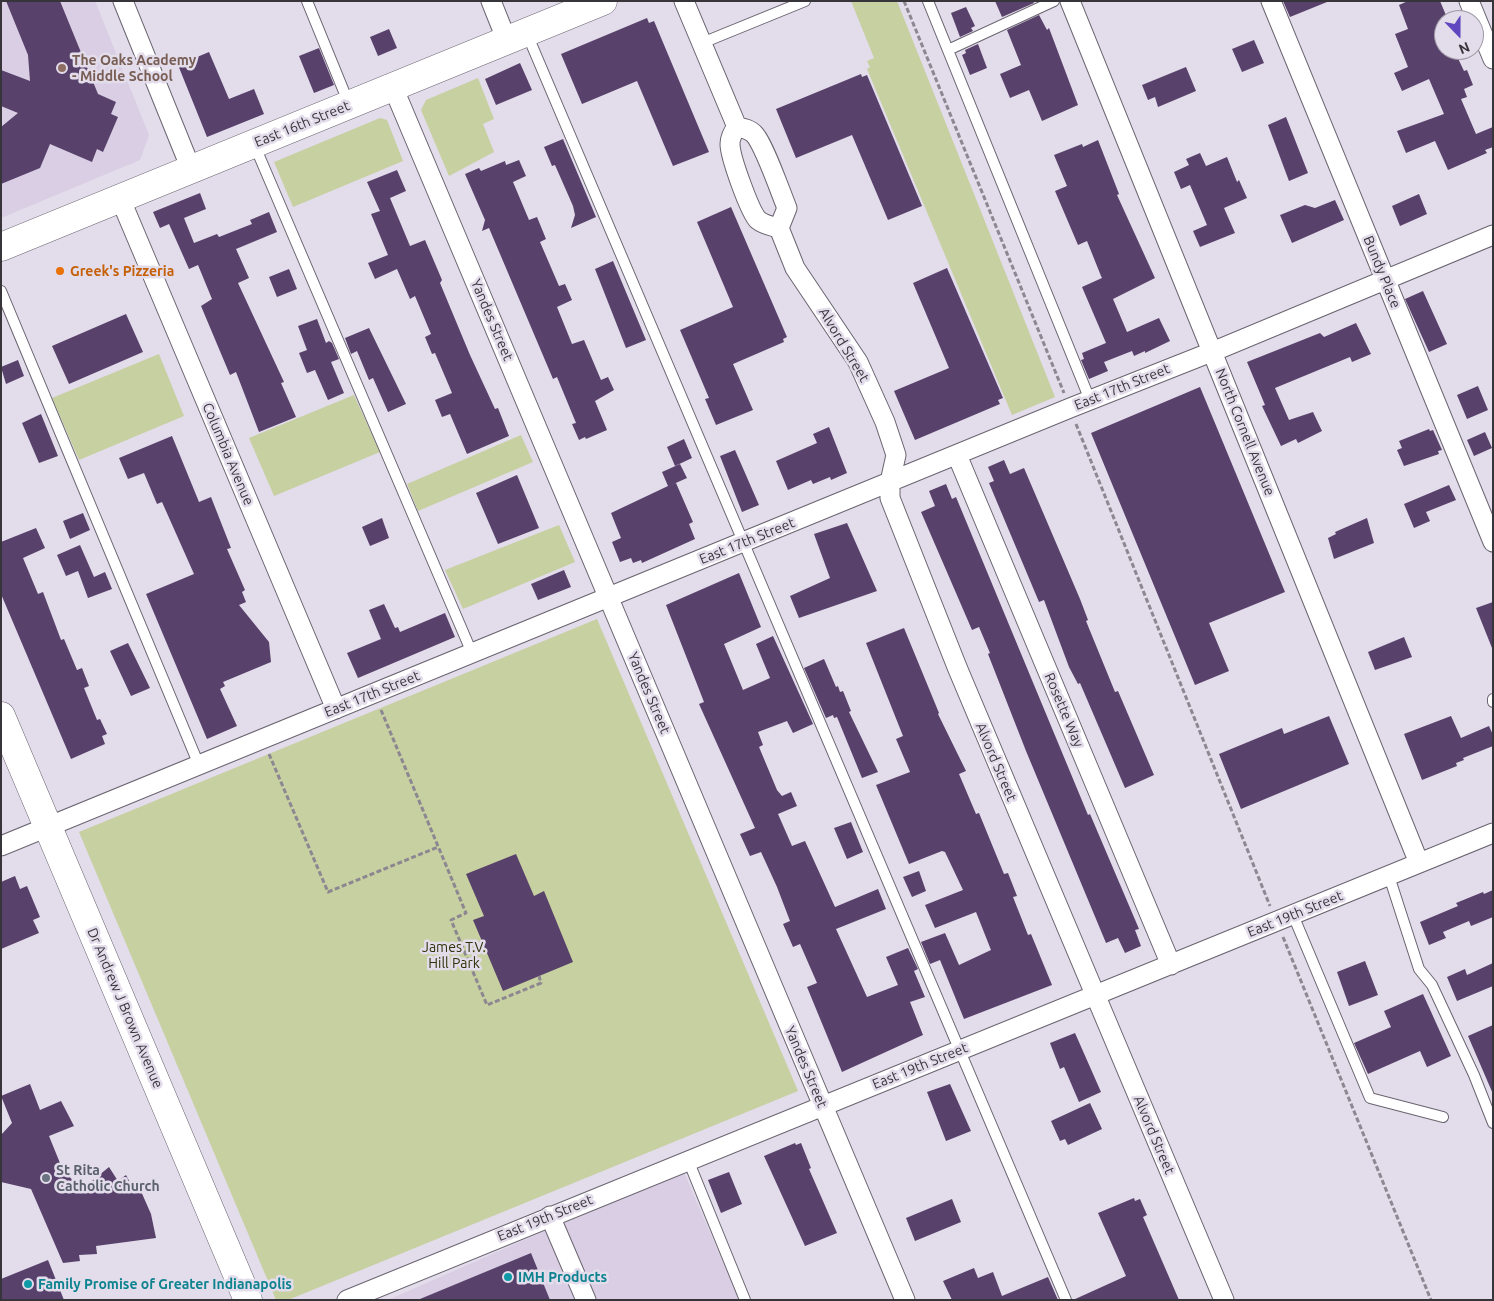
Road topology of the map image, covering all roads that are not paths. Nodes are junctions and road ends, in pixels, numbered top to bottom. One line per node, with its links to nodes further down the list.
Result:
1 (123, 1): 20 (street)
2 (307, 1): 17 (lane)
3 (491, 1): 12 (street)
4 (603, 1): 12 (main road, East 16th Street)
5 (684, 1): 13 (street)
6 (806, 1): 13 (lane)
7 (928, 1): 14 (lane)
8 (1054, 1): 14 (lane)
9 (1070, 1): 27 (street, North Cornell Avenue)
10 (1272, 1): 25 (street, Bundy Place)
11 (1469, 1): 15 (street)
12 (517, 37): 16 (main road, East 16th Street); 31 (lane)
13 (702, 44): 18 (street)
14 (948, 50): 28 (lane)
15 (1493, 59)
16 (393, 87): 17 (main road, East 16th Street); 33 (street, Yandes Street)
17 (349, 104): 19 (main road, East 16th Street)
18 (737, 127): 22 (street); 22 (street)
19 (254, 144): 20 (main road, East 16th Street); 34 (lane)
20 (191, 169): 21 (main road, East 16th Street)
21 (120, 198): 24 (main road, East 16th Street); 35 (street, Columbia Avenue)
22 (779, 228): 30 (street, Alvord Street)
23 (1493, 234): 25 (street, East 17th Street)
24 (1, 247)
25 (1385, 280): 27 (street, East 17th Street); 32 (street, Bundy Place)
26 (1, 291): 37 (lane)
27 (1212, 352): 28 (street, East 17th Street); 41 (street, North Cornell Avenue)
28 (1090, 400): 29 (street, East 17th Street)
29 (957, 455): 30 (street, East 17th Street); 44 (street, Rosette Way)
30 (890, 482): 31 (street, East 17th Street); 45 (street, Alvord Street)
31 (744, 542): 33 (street, East 17th Street); 46 (lane)
32 (1493, 542)
33 (609, 597): 34 (street, East 17th Street); 47 (street, Yandes Street)
34 (472, 654): 35 (street, East 17th Street)
35 (336, 709): 37 (street, East 17th Street)
36 (3, 723): 38 (main road, Dr Andrew J Brown Avenue)
37 (199, 765): 38 (street, East 17th Street)
38 (48, 826): 40 (street, East 17th Street); 52 (main road, Dr Andrew J Brown Avenue)
39 (1493, 833): 41 (street, East 19th Street)
40 (1, 846)
41 (1419, 863): 42 (street, East 19th Street)
42 (1389, 876): 43 (street, East 19th Street); 49 (lane)
43 (1293, 915): 44 (street, East 19th Street); 48 (lane)
44 (1171, 965): 45 (street, East 19th Street)
45 (1094, 995): 46 (street, East 19th Street); 58 (street, Alvord Street)
46 (958, 1050): 47 (street, East 19th Street); 57 (lane)
47 (822, 1105): 50 (street, East 19th Street); 56 (street, Yandes Street)
48 (1443, 1117)
49 (1493, 1122)
50 (688, 1160): 51 (street, East 19th Street); 55 (lane)
51 (550, 1216): 53 (street, East 19th Street); 54 (street)
52 (248, 1300)
53 (347, 1300)
54 (586, 1300)
55 (746, 1300)
56 (905, 1300)
57 (1066, 1300)
58 (1224, 1300)

